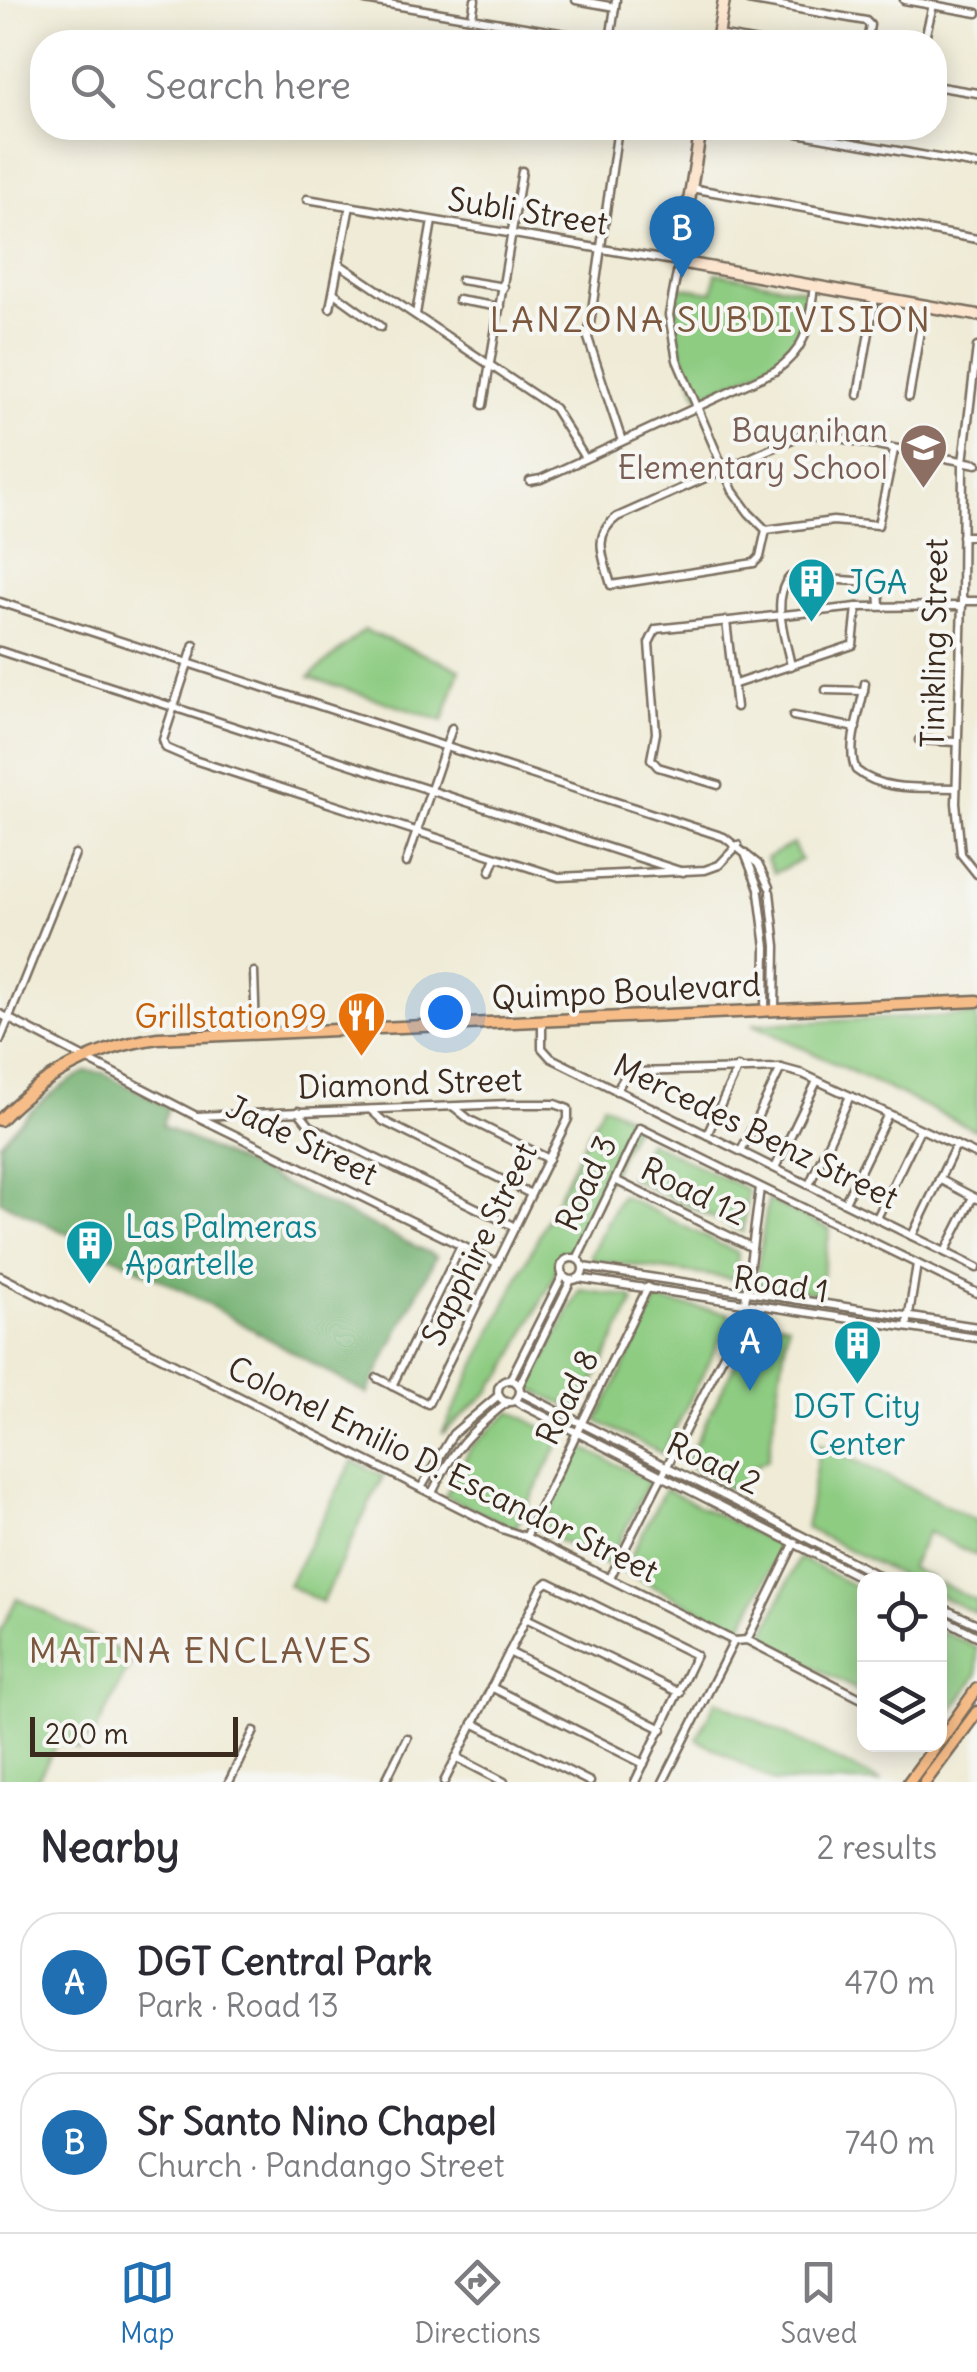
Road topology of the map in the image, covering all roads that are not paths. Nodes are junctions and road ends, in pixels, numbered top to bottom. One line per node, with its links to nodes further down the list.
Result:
1 (369, 0): 8 (street)
2 (440, 0): 11 (street)
3 (476, 0): 13 (street)
4 (576, 0): 9 (street)
5 (724, 0): 16 (street)
6 (748, 0): 17 (street)
7 (904, 0): 10 (street)
8 (407, 3): 11 (street)
9 (616, 3): 15 (street)
10 (933, 5): 12 (street); 18 (street)
11 (438, 12): 13 (street)
12 (977, 13)
13 (472, 17): 14 (street)
14 (556, 30)
15 (609, 30)
16 (719, 30)
17 (868, 30)
18 (927, 30)
19 (947, 88): 20 (street)
20 (977, 93)
21 (616, 140): 32 (street)
22 (700, 140): 26 (street)
23 (836, 140): 24 (street)
24 (977, 165)
25 (522, 171): 30 (street)
26 (691, 188): 31 (street); 33 (street)
27 (307, 198): 28 (street, Subli Street)
28 (350, 206): 29 (street, Subli Street); 34 (street)
29 (432, 221): 30 (street, Subli Street); 44 (street)
30 (513, 234): 32 (street, Subli Street); 36 (street)
31 (977, 240)
32 (600, 248): 33 (street, Subli Street); 53 (street)
33 (679, 262): 37 (street, Subli Street); 52 (street)
34 (340, 264): 38 (street); 44 (street)
35 (461, 280): 36 (street)
36 (504, 287): 42 (street)
37 (814, 287): 39 (street, Subli Street); 52 (street)
38 (334, 293): 43 (street); 46 (street)
39 (876, 298): 41 (street, Subli Street); 49 (street)
40 (458, 300): 42 (street)
41 (924, 306): 45 (street, Subli Street); 50 (street)
42 (500, 307): 48 (street)
43 (330, 308)
44 (416, 314): 48 (street)
45 (977, 316)
46 (381, 327)
47 (977, 347): 56 (street, Tinikling Street)
48 (490, 364): 51 (street); 55 (street)
49 (858, 395)
50 (909, 397)
51 (482, 405)
52 (697, 406): 53 (street); 58 (street)
53 (622, 441): 55 (street)
54 (894, 450): 56 (street); 58 (street); 60 (street)
55 (586, 458): 59 (street)
56 (962, 462): 57 (street); 61 (street, Tinikling Street)
57 (977, 464)
58 (724, 469): 60 (street); 60 (street)
59 (530, 481)
60 (766, 530)
61 (962, 536): 62 (street); 65 (street, Tinikling Street)
62 (977, 536)
63 (977, 601): 65 (street)
64 (0, 602): 72 (street)
65 (962, 604): 66 (street); 82 (street, Tinikling Street)
66 (880, 606): 67 (street); 68 (street)
67 (857, 607): 68 (street); 73 (street)
68 (781, 614): 69 (street); 73 (street)
69 (726, 620): 74 (street); 84 (street)
70 (194, 646): 72 (street)
71 (0, 651): 77 (street)
72 (187, 663): 77 (street); 83 (street)
73 (791, 666): 74 (street)
74 (735, 684): 76 (street)
75 (826, 690): 80 (street)
76 (736, 706)
77 (172, 707): 86 (street); 87 (street)
78 (793, 716): 80 (street)
79 (452, 728): 83 (street)
80 (856, 728): 85 (street)
81 (920, 740): 82 (street)
82 (956, 742): 85 (street, Tinikling Street)
83 (445, 748): 86 (street); 88 (street)
84 (718, 785)
85 (956, 788): 94 (street, Tinikling Street)
86 (430, 792): 87 (street); 93 (street)
87 (416, 833): 90 (street); 91 (street)
88 (741, 848): 93 (street); 95 (street); 96 (street)
89 (75, 854): 101 (street)
90 (496, 858): 92 (street); 93 (street)
91 (406, 864)
92 (490, 872)
93 (683, 872)
94 (977, 874)
95 (771, 902): 96 (street); 99 (street)
96 (761, 904): 99 (street)
97 (254, 972): 103 (street)
98 (977, 1001): 99 (main road, Quimpo Boulevard)
99 (770, 1009): 102 (main road, Quimpo Boulevard)
100 (0, 1014): 101 (street, Jade Street)
101 (9, 1019): 104 (street); 105 (street, Jade Street)
102 (542, 1020): 103 (main road, Quimpo Boulevard); 109 (street, Mercedes Benz Street)
103 (256, 1033): 105 (main road, Quimpo Boulevard)
104 (0, 1040)
105 (88, 1058): 116 (street, Jade Street); 117 (main road, Quimpo Boulevard)
106 (738, 1067): 107 (street); 109 (street); 119 (street)
107 (781, 1068): 108 (street); 121 (street)
108 (818, 1081): 110 (street); 124 (street)
109 (616, 1091): 119 (street, Mercedes Benz Street)
110 (850, 1096): 115 (street); 127 (street)
111 (453, 1106): 112 (street, Diamond Street); 113 (street, Diamond Street); 123 (street)
112 (566, 1107): 123 (street, Sapphire Street)
113 (370, 1108): 114 (street, Diamond Street); 129 (street)
114 (298, 1112): 116 (street, Diamond Street); 133 (street)
115 (888, 1114): 118 (street); 131 (street)
116 (196, 1116): 135 (street, Jade Street)
117 (0, 1120)
118 (920, 1129): 120 (street); 132 (street)
119 (707, 1135): 121 (street, Mercedes Benz Street)
120 (956, 1145): 122 (street); 125 (street)
121 (741, 1152): 124 (street, Mercedes Benz Street)
122 (977, 1155)
123 (548, 1159): 129 (street, Sapphire Street)
124 (775, 1168): 127 (street, Mercedes Benz Street)
125 (939, 1179): 130 (street); 134 (street)
126 (615, 1180): 128 (street, Road 3); 136 (street, Road 12); 138 (street, Road 3)
127 (808, 1185): 131 (street, Mercedes Benz Street)
128 (760, 1188): 136 (street); 140 (street)
129 (531, 1194): 133 (street, Sapphire Street)
130 (975, 1198): 137 (street)
131 (845, 1202): 132 (street, Mercedes Benz Street)
132 (877, 1218): 134 (street, Mercedes Benz Street)
133 (515, 1227): 139 (street, Sapphire Street)
134 (912, 1236): 137 (street, Mercedes Benz Street)
135 (461, 1246): 139 (street, Jade Street); 161 (street)
136 (750, 1247): 148 (street)
137 (945, 1252): 142 (street, Mercedes Benz Street)
138 (577, 1259): 141 (street); 143 (street)
139 (498, 1263): 161 (street, Sapphire Street)
140 (917, 1264): 149 (street); 153 (street)
141 (583, 1267): 145 (street, Road 1); 146 (street)
142 (977, 1268)
143 (563, 1275): 146 (street); 160 (street, Road 3)
144 (0, 1276): 168 (street, Colonel Emilio D. Escandor Street)
145 (650, 1278): 147 (street, Road 8); 148 (street, Road 1)
146 (575, 1279): 147 (street, Road 1); 162 (street, Road 3)
147 (648, 1288): 151 (street, Road 1); 165 (street, Road 8)
148 (745, 1292): 150 (street, Road 1); 151 (street)
149 (977, 1294)
150 (788, 1298): 152 (street); 153 (street, Road 1)
151 (745, 1304): 152 (street, Road 1); 167 (street)
152 (786, 1310): 156 (street, Road 1)
153 (909, 1316): 154 (street, Road 1); 156 (street)
154 (944, 1322): 155 (street, Road 1); 157 (street)
155 (977, 1327)
156 (907, 1328): 157 (street, Road 1)
157 (942, 1333): 158 (street, Road 1)
158 (977, 1338)
159 (377, 1378): 161 (street)
160 (510, 1380): 162 (street, Road 2); 163 (street, Road 3)
161 (392, 1386)
162 (519, 1389): 164 (street, Road 3); 165 (street, Road 2)
163 (498, 1395): 164 (street, Road 2); 168 (street)
164 (511, 1401): 166 (street, Road 2); 169 (street)
165 (582, 1424): 166 (street, Road 8); 167 (street, Road 2)
166 (578, 1432): 167 (street, Road 2); 173 (street, Road 8)
167 (664, 1472): 170 (street, Road 2); 171 (street, Road 2); 177 (street)
168 (421, 1488): 169 (street, Colonel Emilio D. Escandor Street)
169 (432, 1494): 173 (street, Colonel Emilio D. Escandor Street)
170 (732, 1498): 171 (street); 172 (street, Road 2)
171 (727, 1508): 174 (street, Road 2)
172 (799, 1533): 174 (street); 175 (street, Road 2)
173 (526, 1538): 177 (street, Colonel Emilio D. Escandor Street)
174 (794, 1543): 176 (street, Road 2); 183 (street)
175 (871, 1572)
176 (857, 1575)
177 (610, 1578): 184 (street, Colonel Emilio D. Escandor Street)
178 (947, 1610): 181 (street)
179 (526, 1618): 185 (street); 188 (street); 188 (street)
180 (947, 1621): 182 (street)
181 (977, 1624)
182 (977, 1636)
183 (748, 1640): 184 (street); 189 (street)
184 (734, 1641): 205 (street)
185 (509, 1652): 186 (street); 192 (street)
186 (491, 1687): 191 (street); 198 (street)
187 (977, 1689): 193 (main road)
188 (680, 1692): 192 (street)
189 (857, 1696)
190 (977, 1712): 207 (main road)
191 (474, 1723): 197 (street); 203 (street)
192 (662, 1729): 198 (street)
193 (947, 1730)
194 (254, 1731): 199 (street)
195 (407, 1738): 200 (street)
196 (931, 1752): 206 (main road)
197 (456, 1757): 201 (street); 202 (street)
198 (644, 1764): 204 (street)
199 (229, 1782)
200 (385, 1782)
201 (444, 1782)
202 (504, 1782)
203 (590, 1782)
204 (635, 1782)
205 (663, 1782)
206 (909, 1782)
207 (926, 1782)

